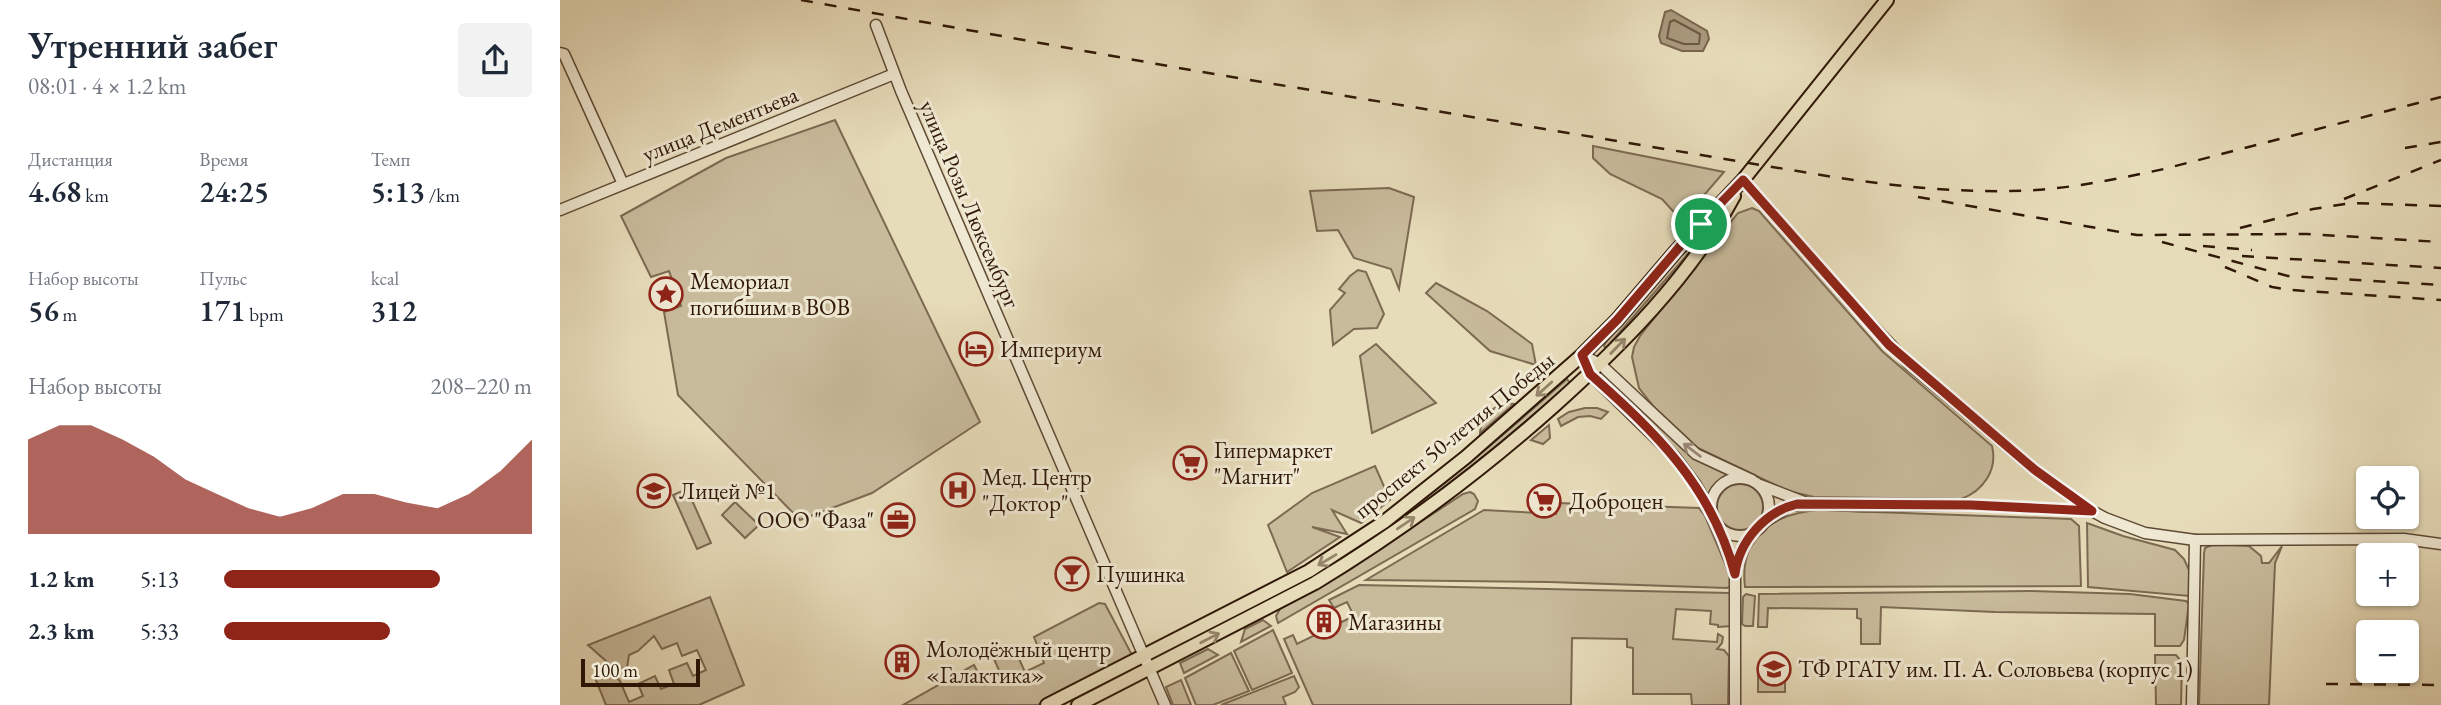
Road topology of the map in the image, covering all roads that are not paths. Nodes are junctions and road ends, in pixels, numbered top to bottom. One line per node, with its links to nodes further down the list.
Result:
1 (1887, 0): 5 (main road)
2 (876, 25): 4 (street, улица Розы Люксембург)
3 (560, 53): 6 (street)
4 (894, 74): 6 (street, улица Дементьева); 21 (street, улица Розы Люксембург)
5 (1743, 180): 8 (main road, проспект 50-летия Победы); 9 (main road, проспект 50-летия Победы, one-way to 5); 13 (street)
6 (622, 184): 7 (street, улица Дементьева)
7 (560, 210)
8 (1582, 355): 9 (street); 10 (street); 21 (main road, проспект 50-летия Победы, one-way to 21)
9 (1600, 364): 10 (main road, проспект 50-летия Победы); 11 (street, one-way to 9)
10 (1590, 374): 14 (street); 22 (main road, проспект 50-летия Победы, one-way to 10)
11 (1755, 482): 12 (street); 14 (street); 15 (street)
12 (1812, 503): 13 (street); 15 (street)
13 (2092, 511): 18 (street)
14 (1712, 513): 16 (street)
15 (1765, 522): 17 (street)
16 (1717, 524): 17 (street); 20 (street)
17 (1756, 531): 20 (street)
18 (2195, 540): 19 (street); 27 (street)
19 (2441, 544)
20 (1735, 574): 26 (street)
21 (1143, 654): 22 (street, улица Розы Люксембург); 23 (main road, проспект 50-летия Победы)
22 (1149, 667): 24 (main road, проспект 50-летия Победы); 25 (street, улица Розы Люксембург)
23 (1047, 705)
24 (1078, 705)
25 (1165, 705)
26 (1735, 705)
27 (2192, 705)

